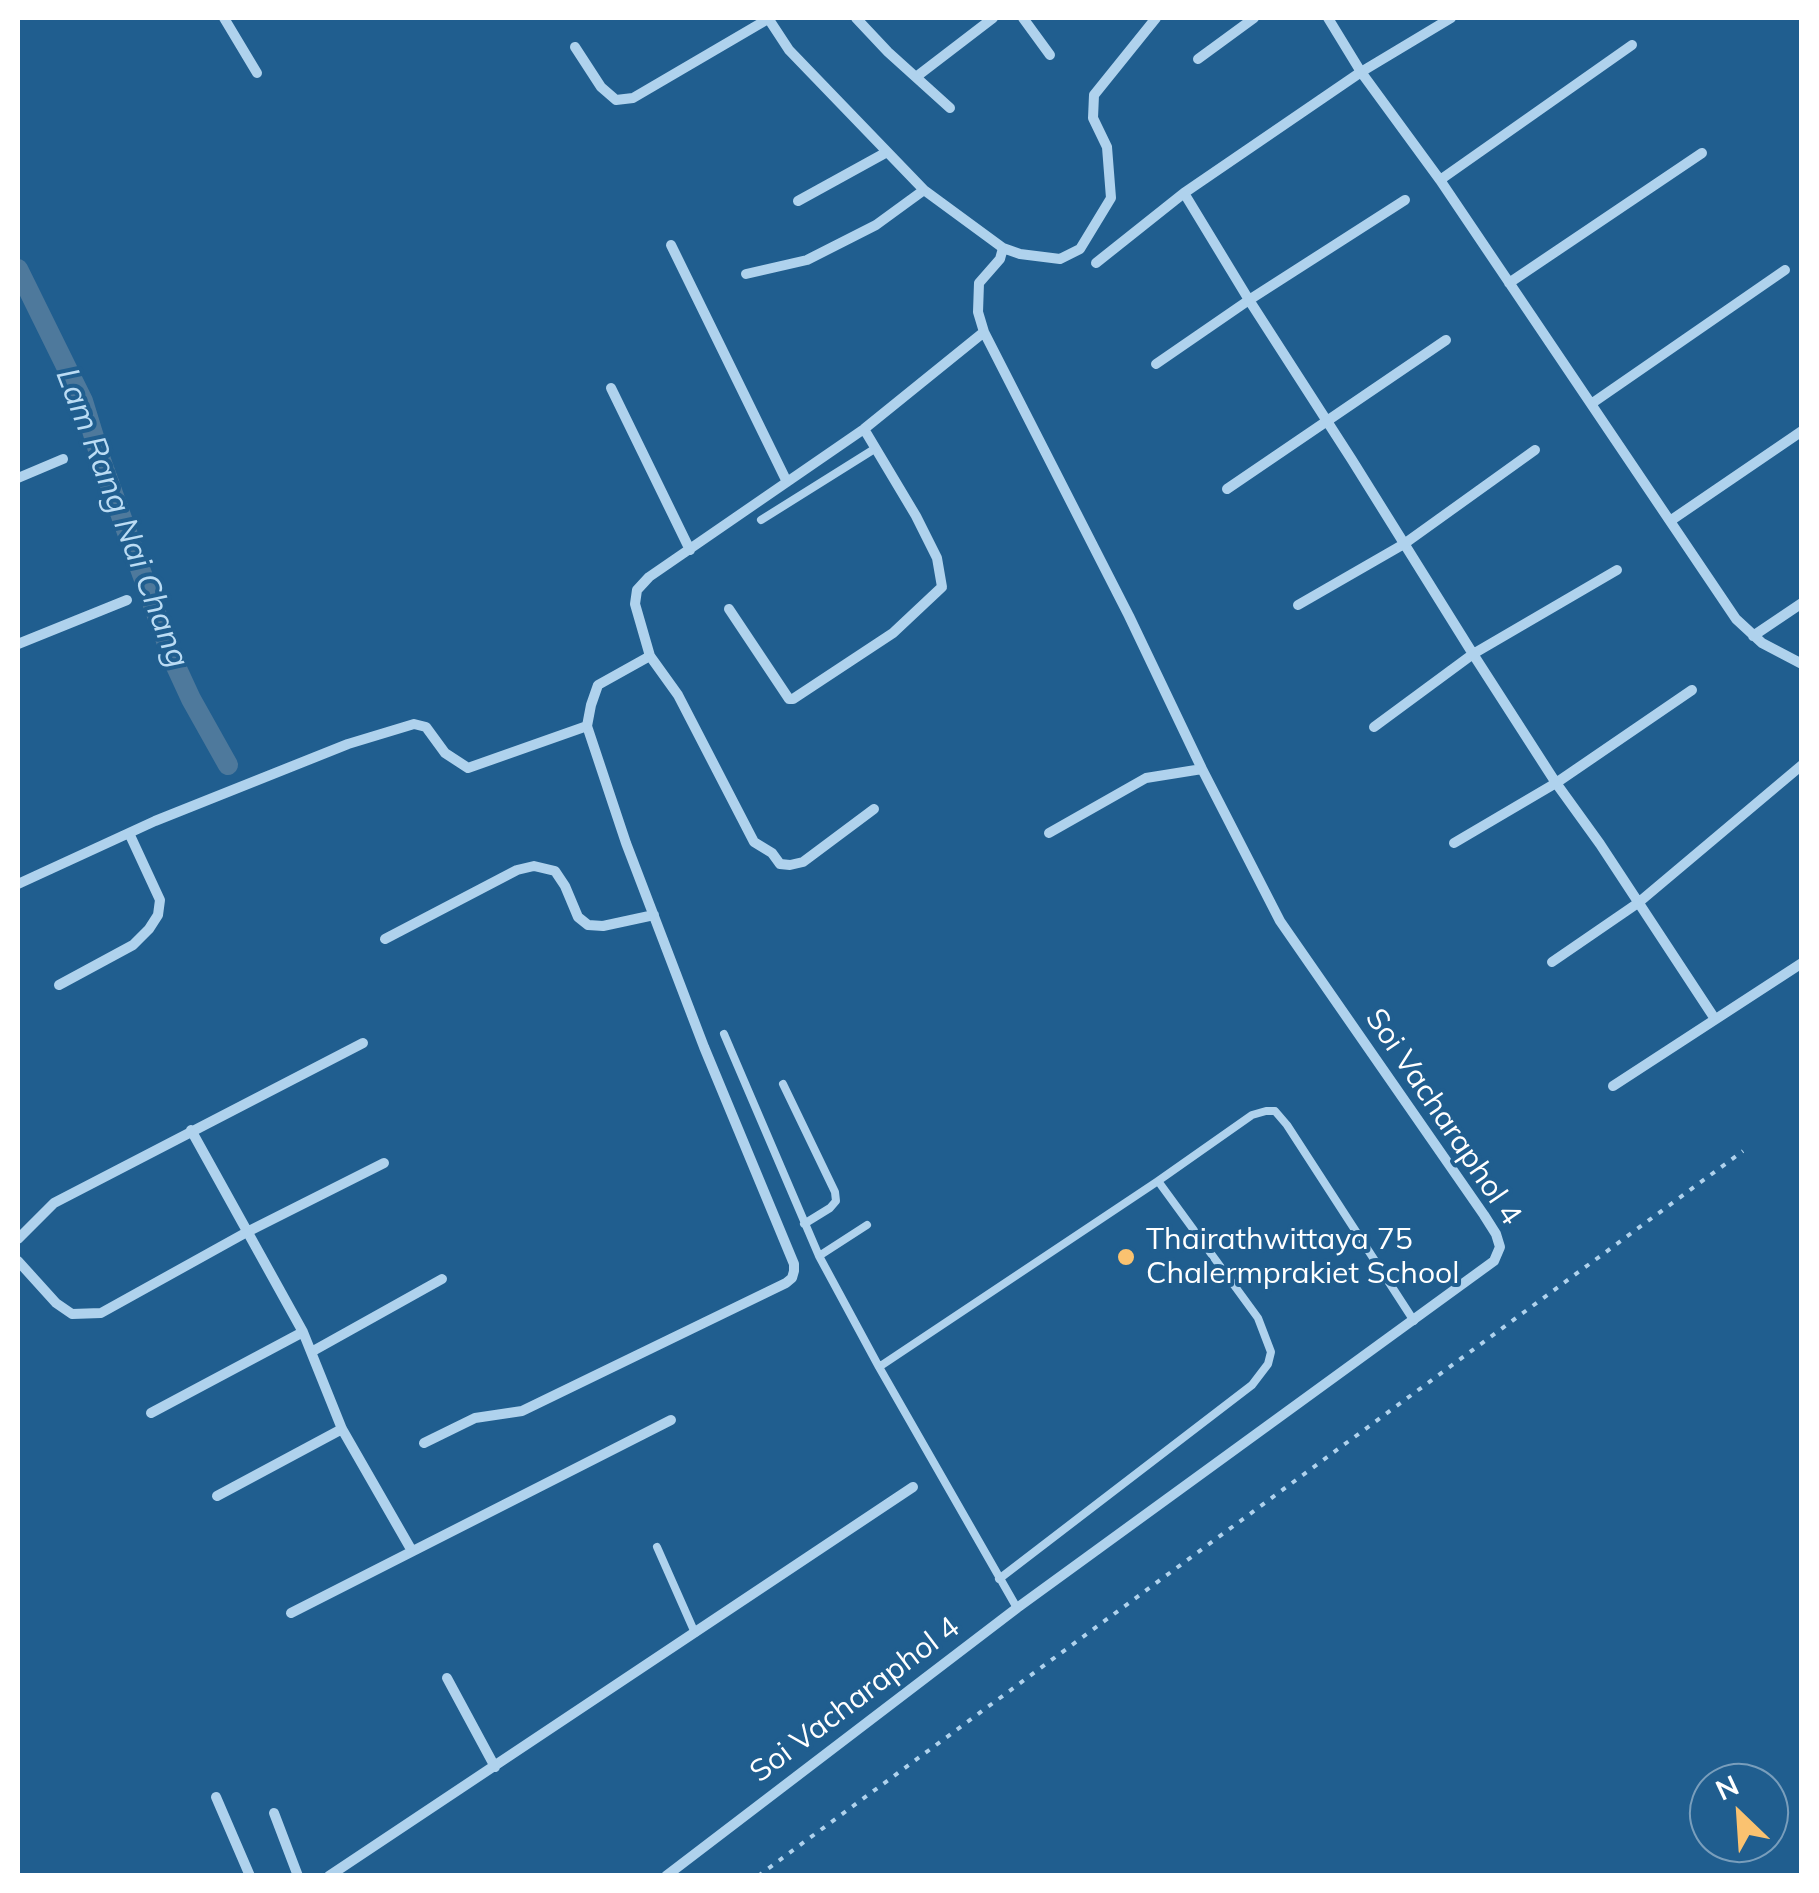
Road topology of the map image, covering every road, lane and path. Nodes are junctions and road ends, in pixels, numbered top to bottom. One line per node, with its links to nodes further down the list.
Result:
1 (224, 18): 15 (street)
2 (768, 18): 11 (street); 18 (street)
3 (856, 18): 16 (street)
4 (993, 18): 16 (street)
5 (1024, 18): 12 (street)
6 (1156, 18): 26 (street)
7 (1254, 18): 13 (street)
8 (1328, 18): 14 (street)
9 (1452, 18): 14 (street)
10 (1632, 45): 20 (street)
11 (574, 46)
12 (1050, 55)
13 (1198, 59)
14 (1361, 72): 20 (street); 22 (street)
15 (257, 73)
16 (916, 77): 17 (street)
17 (950, 108)
18 (888, 152): 21 (street); 24 (street)
19 (1702, 153): 30 (street)
20 (1440, 180): 30 (street)
21 (924, 190): 26 (street); 29 (street)
22 (1184, 193): 27 (street); 31 (street)
23 (1405, 200): 31 (street)
24 (798, 201)
25 (671, 246): 44 (street)
26 (1004, 248): 32 (street, Soi Vacharaphol 4)
27 (1096, 263)
28 (1785, 270): 36 (street)
29 (746, 274)
30 (1509, 283): 36 (street)
31 (1249, 300): 34 (street); 37 (street)
32 (984, 332): 38 (street); 64 (street, Soi Vacharaphol 4)
33 (1446, 340): 37 (street)
34 (1156, 364)
35 (610, 388): 49 (street)
36 (1591, 404): 47 (street)
37 (1326, 422): 45 (street); 48 (street)
38 (864, 429): 40 (street); 44 (street)
39 (1802, 431): 47 (street)
40 (876, 448): 46 (lane); 54 (street)
41 (1535, 450): 48 (street)
42 (63, 459): 43 (street)
43 (18, 478)
44 (787, 482): 49 (street)
45 (1227, 488)
46 (762, 520)
47 (1670, 521): 55 (street)
48 (1404, 544): 53 (street); 57 (street)
49 (690, 550): 58 (street)
50 (1617, 570): 57 (street)
51 (127, 600): 56 (street)
52 (1802, 603): 55 (street)
53 (1298, 605)
54 (728, 609)
55 (1753, 636): 59 (street)
56 (18, 644)
57 (1473, 654): 62 (street); 65 (street)
58 (650, 656): 61 (street); 66 (street)
59 (1802, 664)
60 (1692, 690): 65 (street)
61 (588, 726): 67 (street); 72 (street)
62 (1374, 727)
63 (1802, 764): 71 (street)
64 (1202, 769): 68 (street); 93 (street, Soi Vacharaphol 4)
65 (1556, 783): 69 (street); 71 (street)
66 (874, 809)
67 (129, 833): 70 (street); 76 (street)
68 (1048, 834)
69 (1454, 843)
70 (18, 884)
71 (1638, 903): 74 (street); 77 (street)
72 (654, 915): 73 (street); 100 (street)
73 (384, 940)
74 (1552, 962)
75 (1802, 962): 77 (street)
76 (59, 985)
77 (1715, 1019): 81 (street)
78 (724, 1034): 86 (lane)
79 (363, 1043): 82 (street)
80 (783, 1084): 86 (lane)
81 (1613, 1086)
82 (191, 1130): 88 (street); 89 (street)
83 (1743, 1151): 117 (path)
84 (384, 1162): 88 (street)
85 (1158, 1181): 93 (lane); 96 (lane); 105 (lane)
86 (804, 1224): 90 (lane)
87 (866, 1225): 90 (lane)
88 (248, 1232): 91 (street); 94 (street)
89 (18, 1240)
90 (819, 1256): 96 (lane)
91 (18, 1261)
92 (442, 1279): 95 (street)
93 (1414, 1321): 106 (street, Soi Vacharaphol 4)
94 (304, 1332): 95 (street); 97 (street)
95 (313, 1351): 99 (street)
96 (880, 1367): 105 (lane)
97 (151, 1412)
98 (671, 1420): 104 (street)
99 (342, 1429): 102 (street); 104 (street)
100 (424, 1443)
101 (914, 1488): 108 (street)
102 (217, 1496)
103 (656, 1547): 108 (lane)
104 (412, 1551): 107 (street)
105 (999, 1578): 106 (lane)
106 (1017, 1608): 116 (street, Soi Vacharaphol 4)
107 (291, 1613)
108 (695, 1633): 110 (street)
109 (448, 1678): 110 (street)
110 (494, 1766): 115 (street)
111 (216, 1796): 113 (street)
112 (274, 1813): 114 (street)
113 (250, 1876)
114 (298, 1876)
115 (329, 1876)
116 (666, 1876)
117 (758, 1876)

